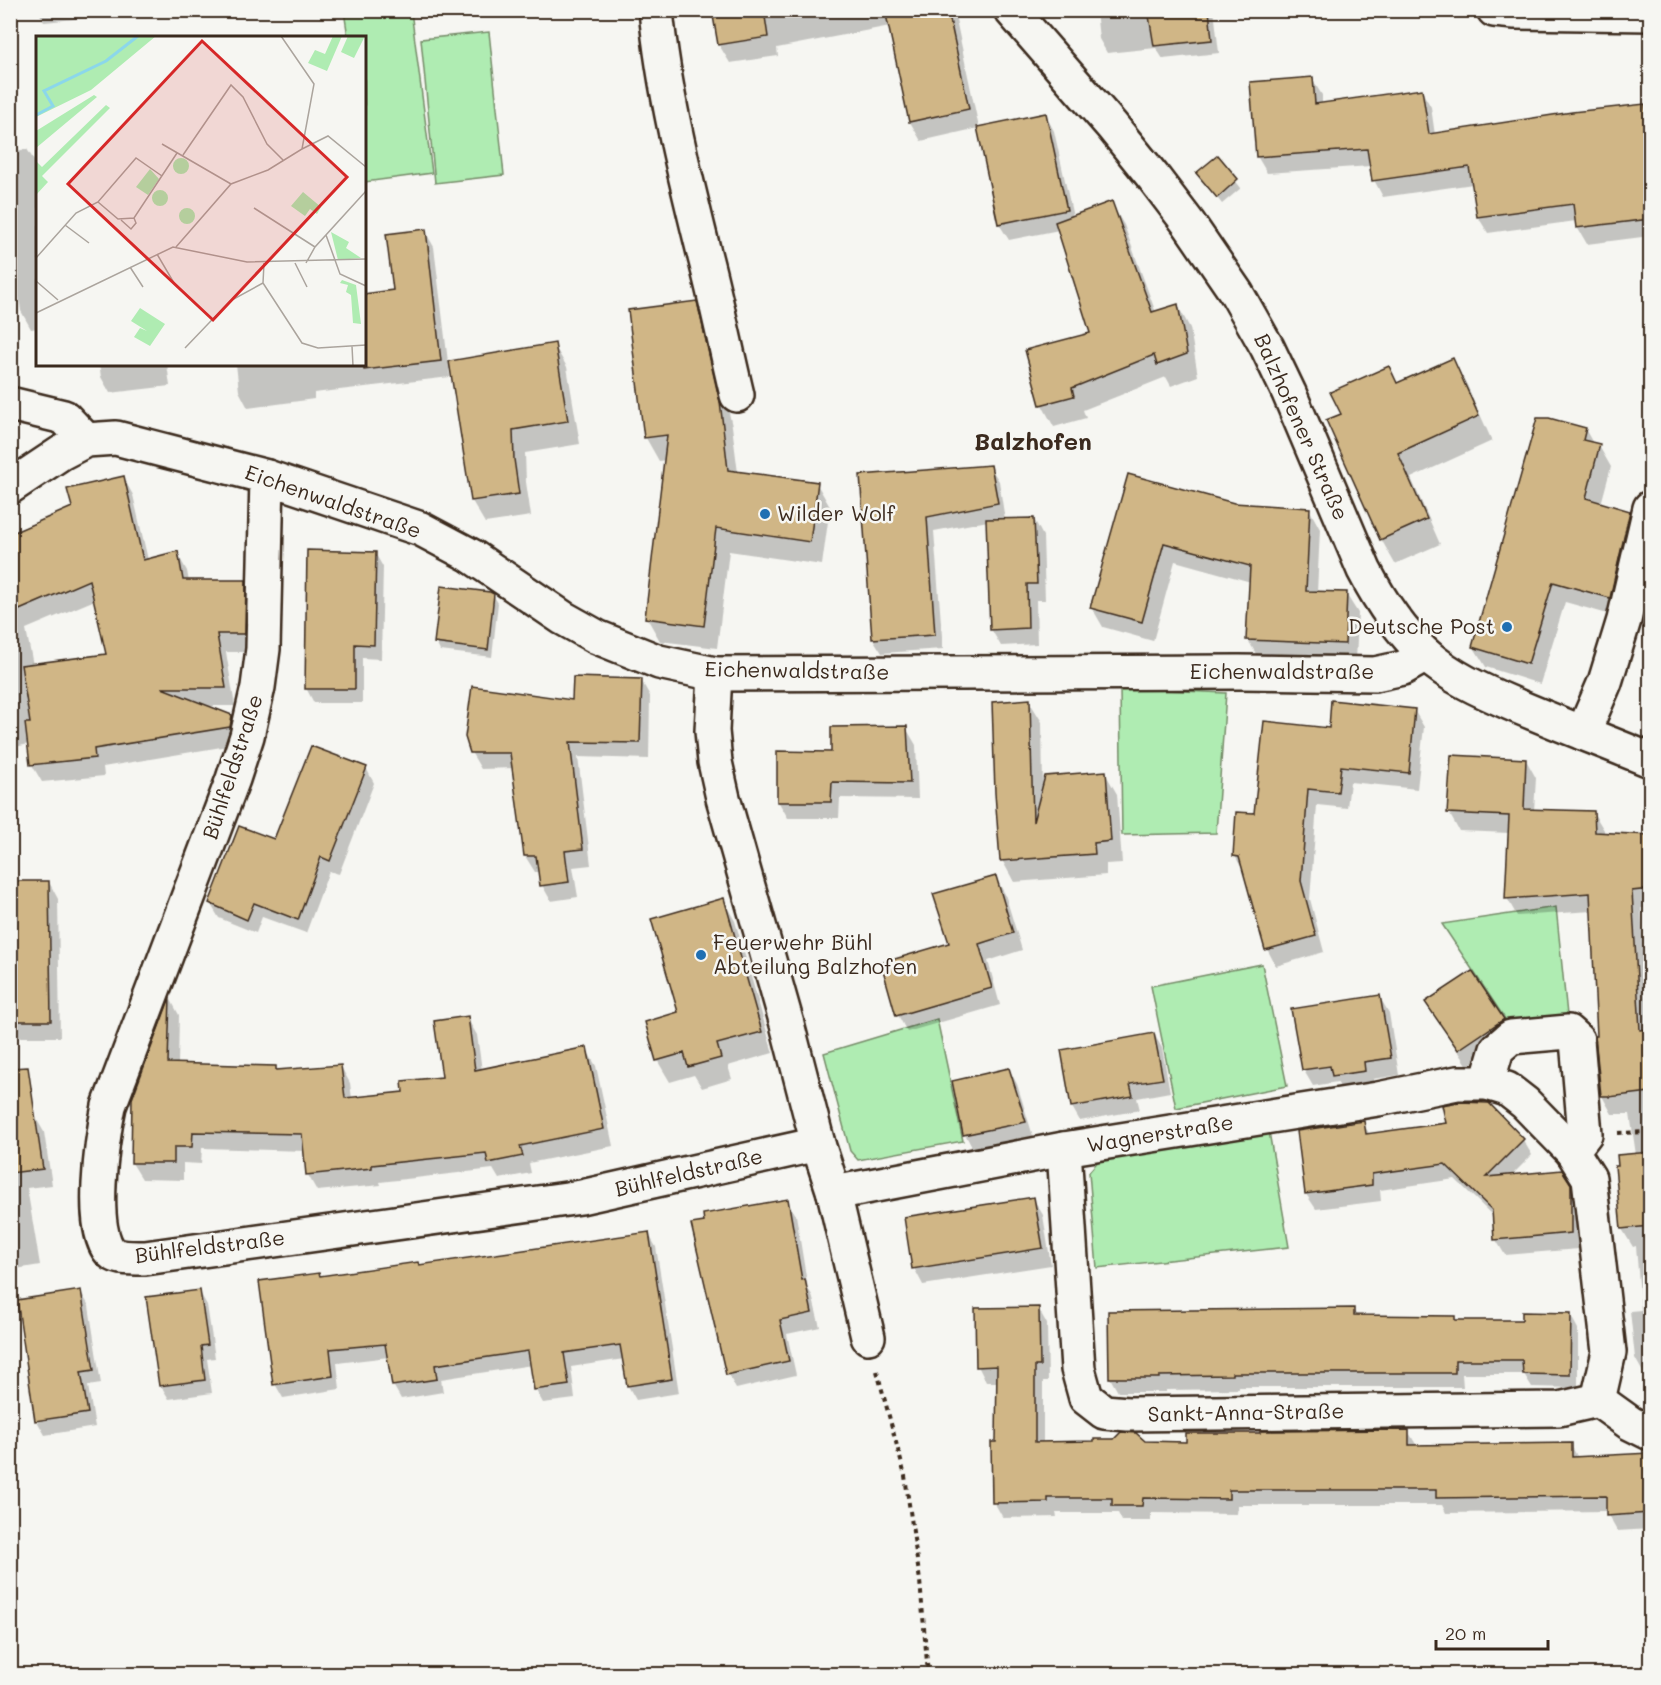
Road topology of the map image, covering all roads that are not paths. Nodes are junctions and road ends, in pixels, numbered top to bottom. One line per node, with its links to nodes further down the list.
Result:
1 (657, 10): 5 (street)
2 (1494, 10): 4 (street)
3 (1014, 12): 11 (street, Balzhofener Straße)
4 (1650, 14)
5 (737, 395)
6 (10, 404): 7 (street)
7 (86, 440): 8 (street, Eichenwaldstraße); 9 (street, Eichenwaldstraße)
8 (267, 477): 12 (street, Eichenwaldstraße); 16 (street, Bühlfeldstraße)
9 (10, 487)
10 (1650, 508): 13 (street)
11 (1426, 655): 12 (street, Eichenwaldstraße); 13 (street, Balzhofener Straße)
12 (715, 674): 16 (street)
13 (1583, 733): 14 (street, Balzhofener Straße)
14 (1650, 760)
15 (1487, 1083): 17 (street, Wagnerstraße); 18 (street, Wagnerstraße); 18 (street)
16 (818, 1144): 19 (street)
17 (1064, 1149): 19 (street, Wagnerstraße); 21 (street, Sankt-Anna-Straße)
18 (1572, 1151): 21 (street, Wagnerstraße)
19 (834, 1193): 20 (street)
20 (868, 1337)
21 (1599, 1400): 22 (street)
22 (1650, 1432)

